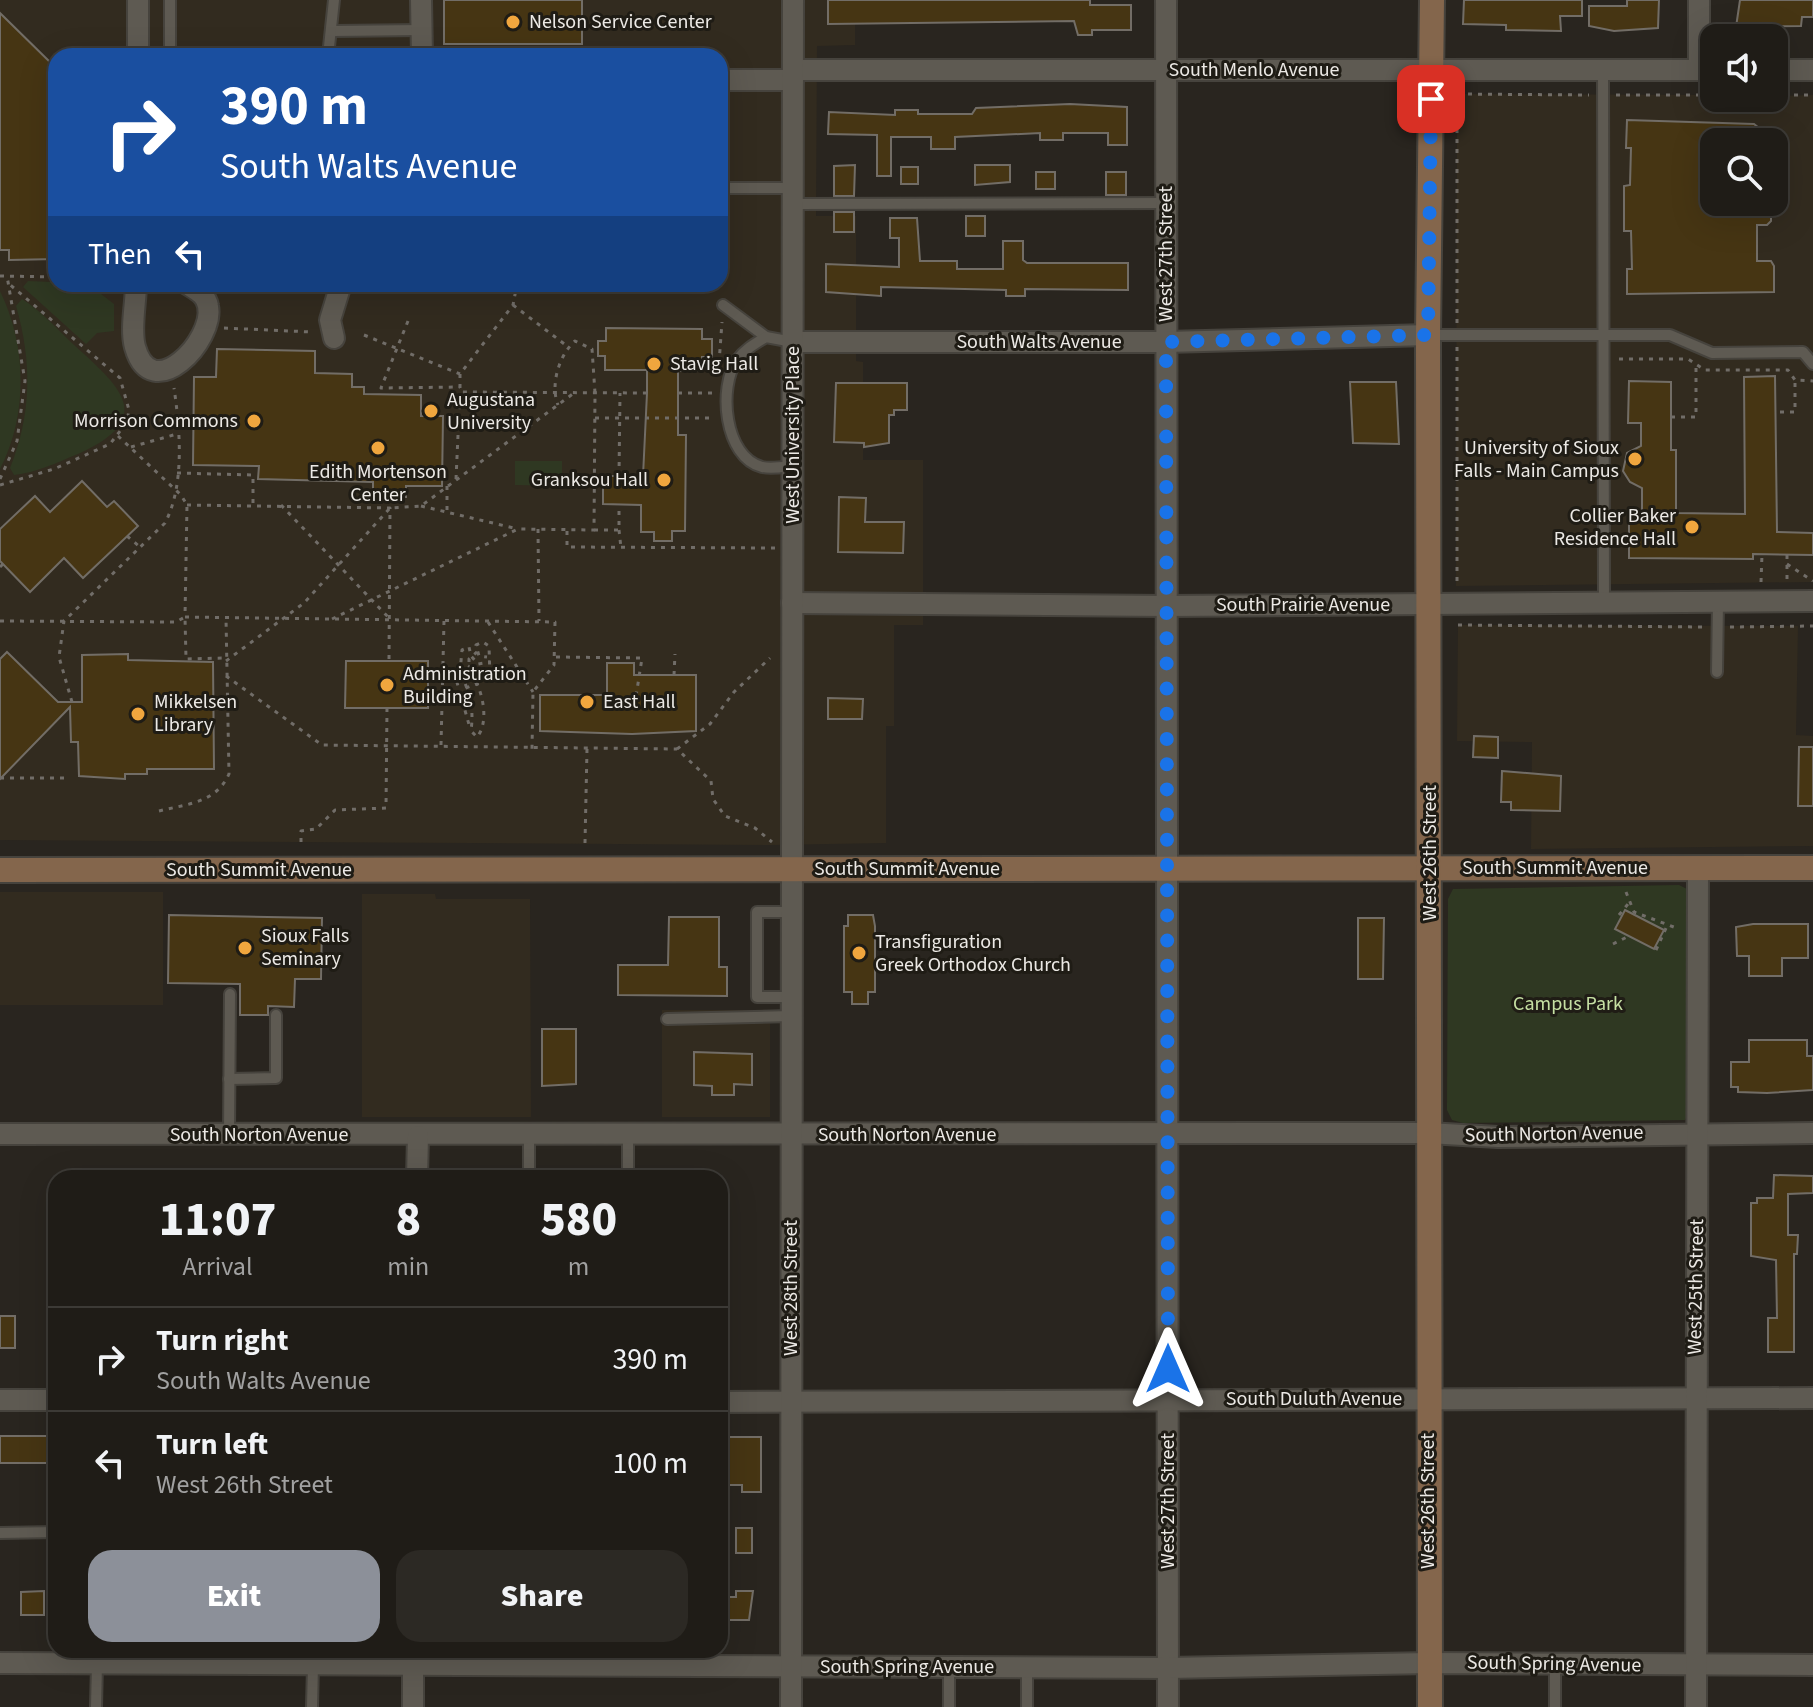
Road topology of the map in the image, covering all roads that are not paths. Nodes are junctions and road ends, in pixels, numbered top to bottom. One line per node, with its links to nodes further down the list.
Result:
1 (138, 0): 12 (street)
2 (170, 0): 13 (lane)
3 (334, 0): 11 (lane)
4 (421, 0): 10 (street)
5 (793, 0): 22 (street, West University Place)
6 (1166, 0): 16 (street, West 27th Street)
7 (1432, 0): 17 (street, West 26th Street)
8 (1699, 0): 9 (street)
9 (1701, 24)
10 (421, 30): 11 (lane); 15 (street)
11 (334, 31): 14 (lane)
12 (138, 48)
13 (170, 48)
14 (330, 48)
15 (422, 48)
16 (1166, 70): 17 (street, South Menlo Avenue); 22 (street, South Menlo Avenue); 26 (street, West 27th Street)
17 (1431, 70): 18 (street, South Menlo Avenue); 32 (street, West 26th Street)
18 (1603, 70): 19 (street, South Menlo Avenue); 33 (lane)
19 (1700, 70)
20 (1788, 70): 21 (street)
21 (1813, 70)
22 (793, 75): 23 (street, South Menlo Avenue); 25 (street, West University Place)
23 (728, 79)
24 (728, 188): 25 (lane)
25 (793, 196): 26 (lane); 35 (street, West University Place)
26 (1166, 203): 36 (street, West 27th Street)
27 (136, 292): 28 (street)
28 (199, 292)
29 (339, 292): 31 (street)
30 (723, 305): 34 (lane)
31 (326, 335)
32 (1428, 335): 33 (lane); 36 (street, South Walts Avenue); 43 (street, West 26th Street)
33 (1602, 335): 37 (lane); 41 (lane)
34 (766, 337): 35 (lane); 38 (lane)
35 (793, 342): 36 (street, South Walts Avenue); 38 (street, West University Place)
36 (1166, 342): 44 (street, West 27th Street)
37 (1813, 364)
38 (793, 466): 42 (street, West University Place)
39 (1718, 601): 40 (street, South Prairie Avenue); 41 (street, South Prairie Avenue); 45 (lane)
40 (1813, 601)
41 (1604, 602): 43 (street, South Prairie Avenue)
42 (792, 603): 44 (street, South Prairie Avenue); 49 (street, West University Place)
43 (1430, 604): 44 (street, South Prairie Avenue); 46 (street, West 26th Street)
44 (1167, 606): 50 (street, West 27th Street)
45 (1717, 672)
46 (1430, 868): 47 (street, South Summit Avenue); 50 (street, South Summit Avenue); 59 (street, West 26th Street)
47 (1698, 868): 48 (street, South Summit Avenue); 58 (street, West 25th Street)
48 (1813, 868)
49 (792, 869): 50 (street, South Summit Avenue); 51 (street, South Summit Avenue); 52 (street, West 28th Street)
50 (1167, 869): 67 (street, West 27th Street)
51 (0, 870)
52 (792, 912): 54 (street, West 28th Street); 54 (lane)
53 (230, 994): 57 (lane)
54 (792, 1007): 56 (lane); 65 (street, West 28th Street)
55 (276, 1015): 57 (lane)
56 (667, 1019)
57 (229, 1079): 62 (lane)
58 (1698, 1132): 59 (street, South Norton Avenue); 60 (street, South Norton Avenue); 72 (street, West 25th Street)
59 (1428, 1133): 67 (street, South Norton Avenue); 76 (street, West 26th Street)
60 (1813, 1133)
61 (0, 1134): 62 (street, South Norton Avenue)
62 (229, 1135): 66 (street, South Norton Avenue)
63 (529, 1135): 64 (street, South Norton Avenue); 66 (street, South Norton Avenue); 69 (lane)
64 (628, 1135): 65 (street, South Norton Avenue); 70 (lane)
65 (791, 1135): 67 (street, South Norton Avenue); 78 (street, West 28th Street)
66 (418, 1136): 68 (street)
67 (1167, 1136): 71 (street, West 27th Street)
68 (417, 1170)
69 (529, 1170)
70 (628, 1170)
71 (1168, 1398): 76 (street, South Duluth Avenue); 78 (street, South Duluth Avenue); 92 (street, West 27th Street)
72 (1694, 1398): 73 (street, South Duluth Avenue); 76 (street, South Duluth Avenue); 88 (street, West 25th Street)
73 (1813, 1398)
74 (0, 1400): 75 (street)
75 (48, 1400)
76 (1428, 1400): 83 (street, West 26th Street)
77 (728, 1402): 78 (street, South Duluth Avenue)
78 (791, 1402): 89 (street, West 28th Street)
79 (48, 1532): 80 (lane)
80 (0, 1533)
81 (413, 1658): 86 (street, South Spring Avenue); 89 (street, South Spring Avenue); 95 (street)
82 (0, 1663): 84 (street, South Spring Avenue)
83 (1430, 1663): 85 (street, South Spring Avenue); 92 (street, South Spring Avenue); 100 (street, West 26th Street)
84 (97, 1664): 86 (street, South Spring Avenue); 93 (lane)
85 (1555, 1664): 88 (street, South Spring Avenue); 101 (lane)
86 (313, 1665): 94 (lane)
87 (1813, 1665): 88 (street, South Spring Avenue)
88 (1696, 1666): 102 (street, West 25th Street)
89 (791, 1667): 90 (street, South Spring Avenue); 96 (street, West 28th Street)
90 (949, 1668): 91 (street, South Spring Avenue); 97 (lane)
91 (1027, 1668): 92 (street, South Spring Avenue); 98 (lane)
92 (1168, 1668): 99 (street, West 27th Street)
93 (96, 1707)
94 (312, 1707)
95 (413, 1707)
96 (791, 1707)
97 (949, 1707)
98 (1027, 1707)
99 (1168, 1707)
100 (1430, 1707)
101 (1555, 1707)
102 (1696, 1707)

